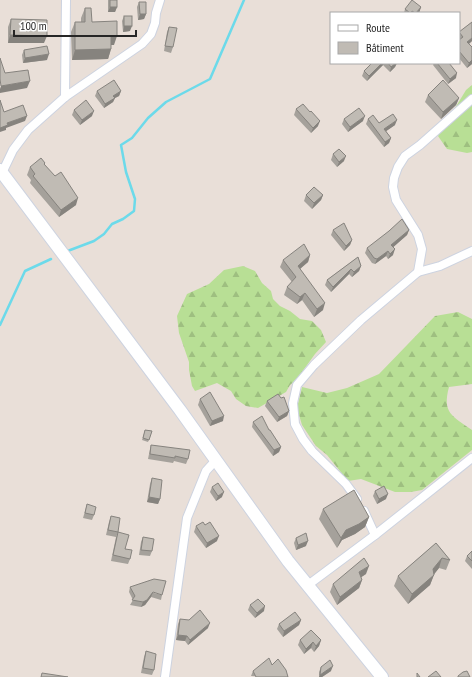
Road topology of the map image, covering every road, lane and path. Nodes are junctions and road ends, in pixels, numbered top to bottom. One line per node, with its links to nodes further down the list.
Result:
1 (66, 0): 3 (street)
2 (160, 0): 3 (street)
3 (65, 97): 5 (street)
4 (472, 99): 7 (street)
5 (1, 172): 9 (main road)
6 (472, 252): 7 (street)
7 (418, 272): 10 (street)
8 (472, 458): 10 (street)
9 (216, 460): 11 (main road); 12 (street)
10 (375, 535): 11 (street)
11 (308, 585): 13 (main road)
12 (165, 677)
13 (382, 677)

